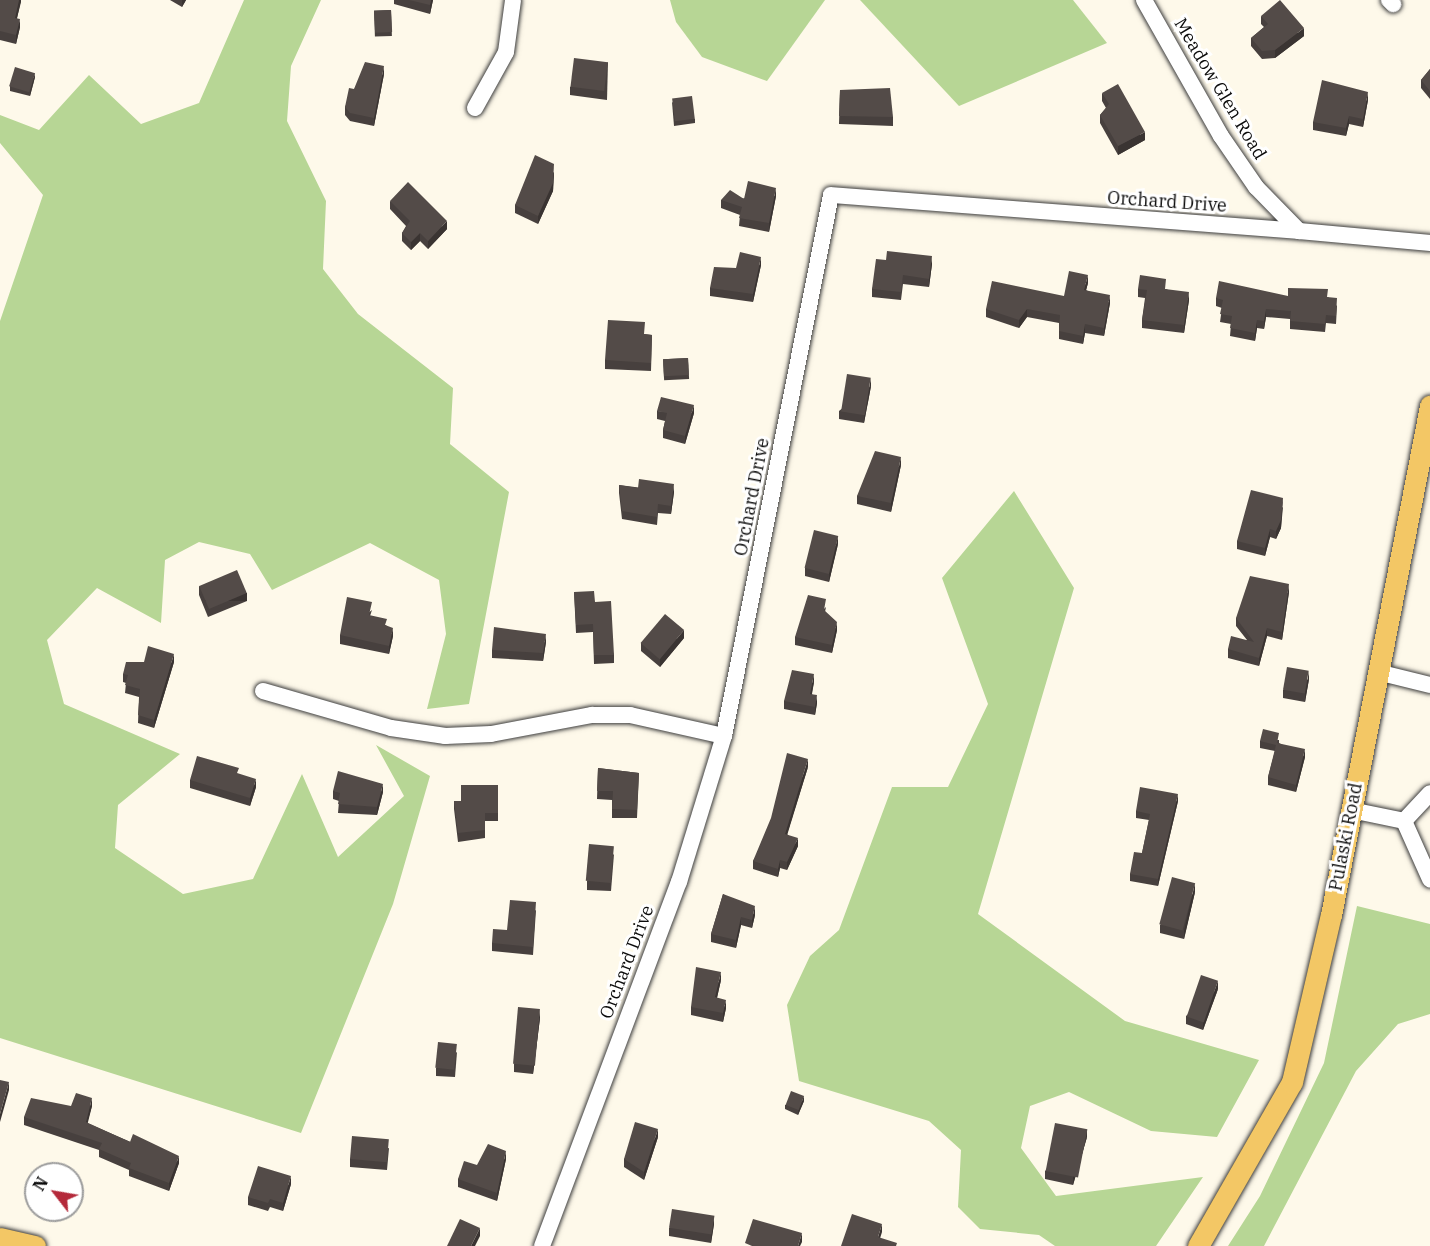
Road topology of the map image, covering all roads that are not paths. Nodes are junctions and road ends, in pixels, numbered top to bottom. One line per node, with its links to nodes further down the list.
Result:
1 (513, 0): 3 (street)
2 (1144, 0): 4 (street, Meadow Glen Road)
3 (475, 108)
4 (1299, 231): 5 (street); 10 (street, Orchard Drive)
5 (1430, 243)
6 (1430, 406): 7 (main road, Pulaski Road)
7 (1377, 672): 8 (street); 12 (main road, Pulaski Road)
8 (1430, 685)
9 (263, 691): 10 (street)
10 (724, 736): 17 (street, Orchard Drive)
11 (1430, 793): 13 (street)
12 (1352, 810): 13 (street); 18 (main road, Pulaski Road)
13 (1404, 820): 14 (street)
14 (1430, 879)
15 (0, 1238): 16 (main road)
16 (35, 1246)
17 (542, 1246)
18 (1198, 1246)

